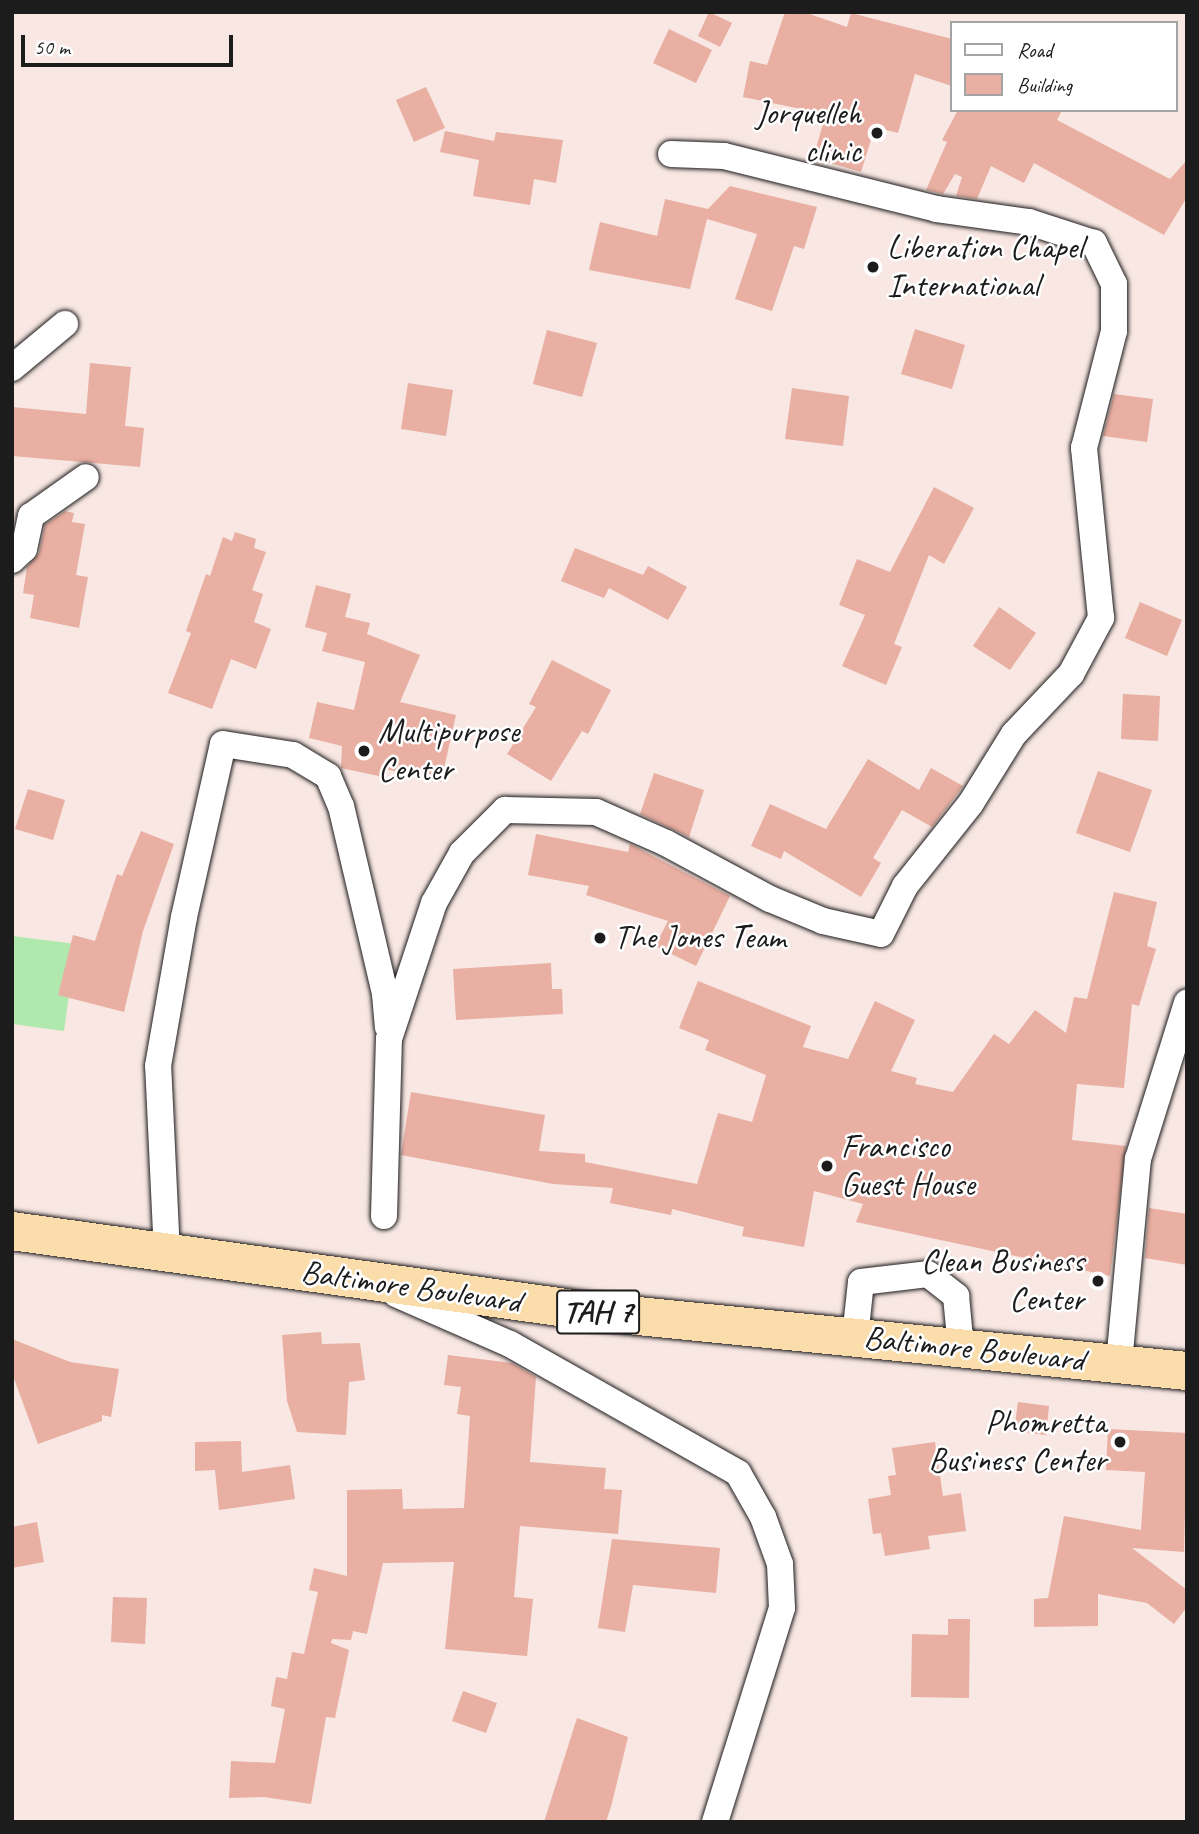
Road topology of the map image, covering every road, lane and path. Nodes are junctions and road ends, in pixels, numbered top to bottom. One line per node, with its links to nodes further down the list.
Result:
1 (671, 153): 7 (street)
2 (65, 324): 3 (street)
3 (12, 368)
4 (86, 477): 5 (street)
5 (12, 559)
6 (1187, 1003): 14 (street)
7 (389, 1039): 8 (street); 10 (street)
8 (384, 1216)
9 (12, 1231): 10 (highway, Baltimore Boulevard / TAH 7)
10 (167, 1254): 11 (highway, Baltimore Boulevard / TAH 7)
11 (365, 1281): 12 (highway, Baltimore Boulevard / TAH 7); 16 (street)
12 (855, 1337): 13 (highway, Baltimore Boulevard / TAH 7); 13 (street)
13 (961, 1349): 14 (highway, Baltimore Boulevard / TAH 7)
14 (1119, 1363): 15 (highway, Baltimore Boulevard / TAH 7)
15 (1187, 1371)
16 (715, 1822)

